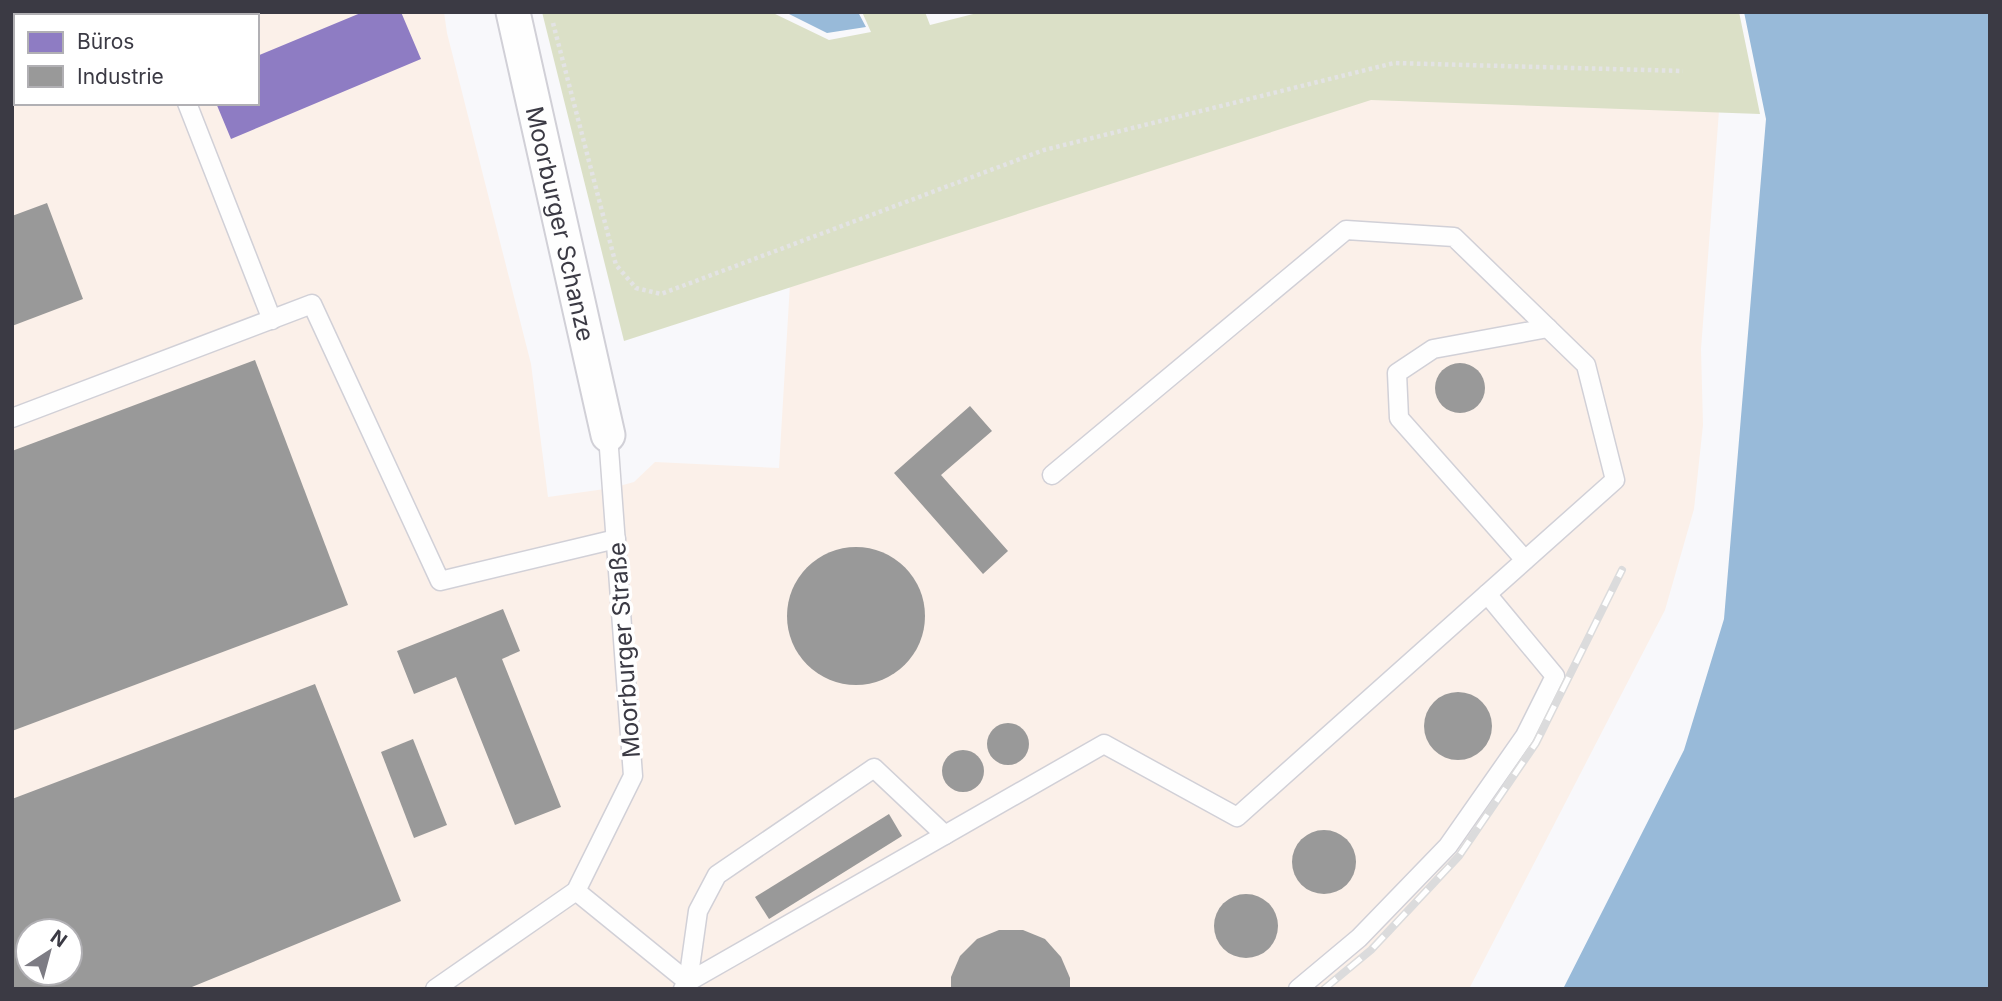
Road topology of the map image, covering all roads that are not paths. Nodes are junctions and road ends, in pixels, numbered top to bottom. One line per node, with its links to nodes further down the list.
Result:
1 (513, 12): 6 (street, Moorburger Schanze)
2 (188, 105): 3 (lane)
3 (272, 320): 5 (lane); 8 (lane)
4 (1548, 328): 7 (lane); 9 (lane); 9 (lane)
5 (12, 418)
6 (608, 436): 8 (lane, Moorburger Straße)
7 (1052, 475)
8 (616, 539): 12 (lane, Moorburger Straße)
9 (1525, 560): 10 (lane)
10 (1487, 594): 11 (lane); 15 (lane)
11 (946, 835): 13 (lane); 13 (lane)
12 (576, 891): 13 (lane); 14 (lane, Moorburger Straße)
13 (685, 986)
14 (435, 989)
15 (1297, 989)

